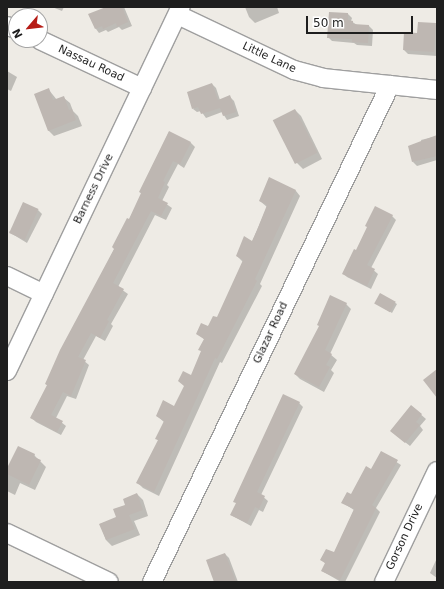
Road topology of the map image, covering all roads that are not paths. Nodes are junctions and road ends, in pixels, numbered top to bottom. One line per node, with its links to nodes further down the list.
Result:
1 (179, 11): 3 (street, Little Lane); 4 (street, Barness Drive)
2 (48, 44): 4 (street, Nassau Road)
3 (390, 85): 5 (street, Little Lane); 12 (street, Glazar Road)
4 (142, 88): 7 (street, Barness Drive)
5 (437, 90)
6 (7, 276): 7 (street)
7 (44, 294): 8 (street, Barness Drive)
8 (7, 372)
9 (437, 471): 13 (street, Gorson Drive)
10 (7, 533): 11 (street)
11 (109, 582)
12 (152, 582)
13 (384, 582)

